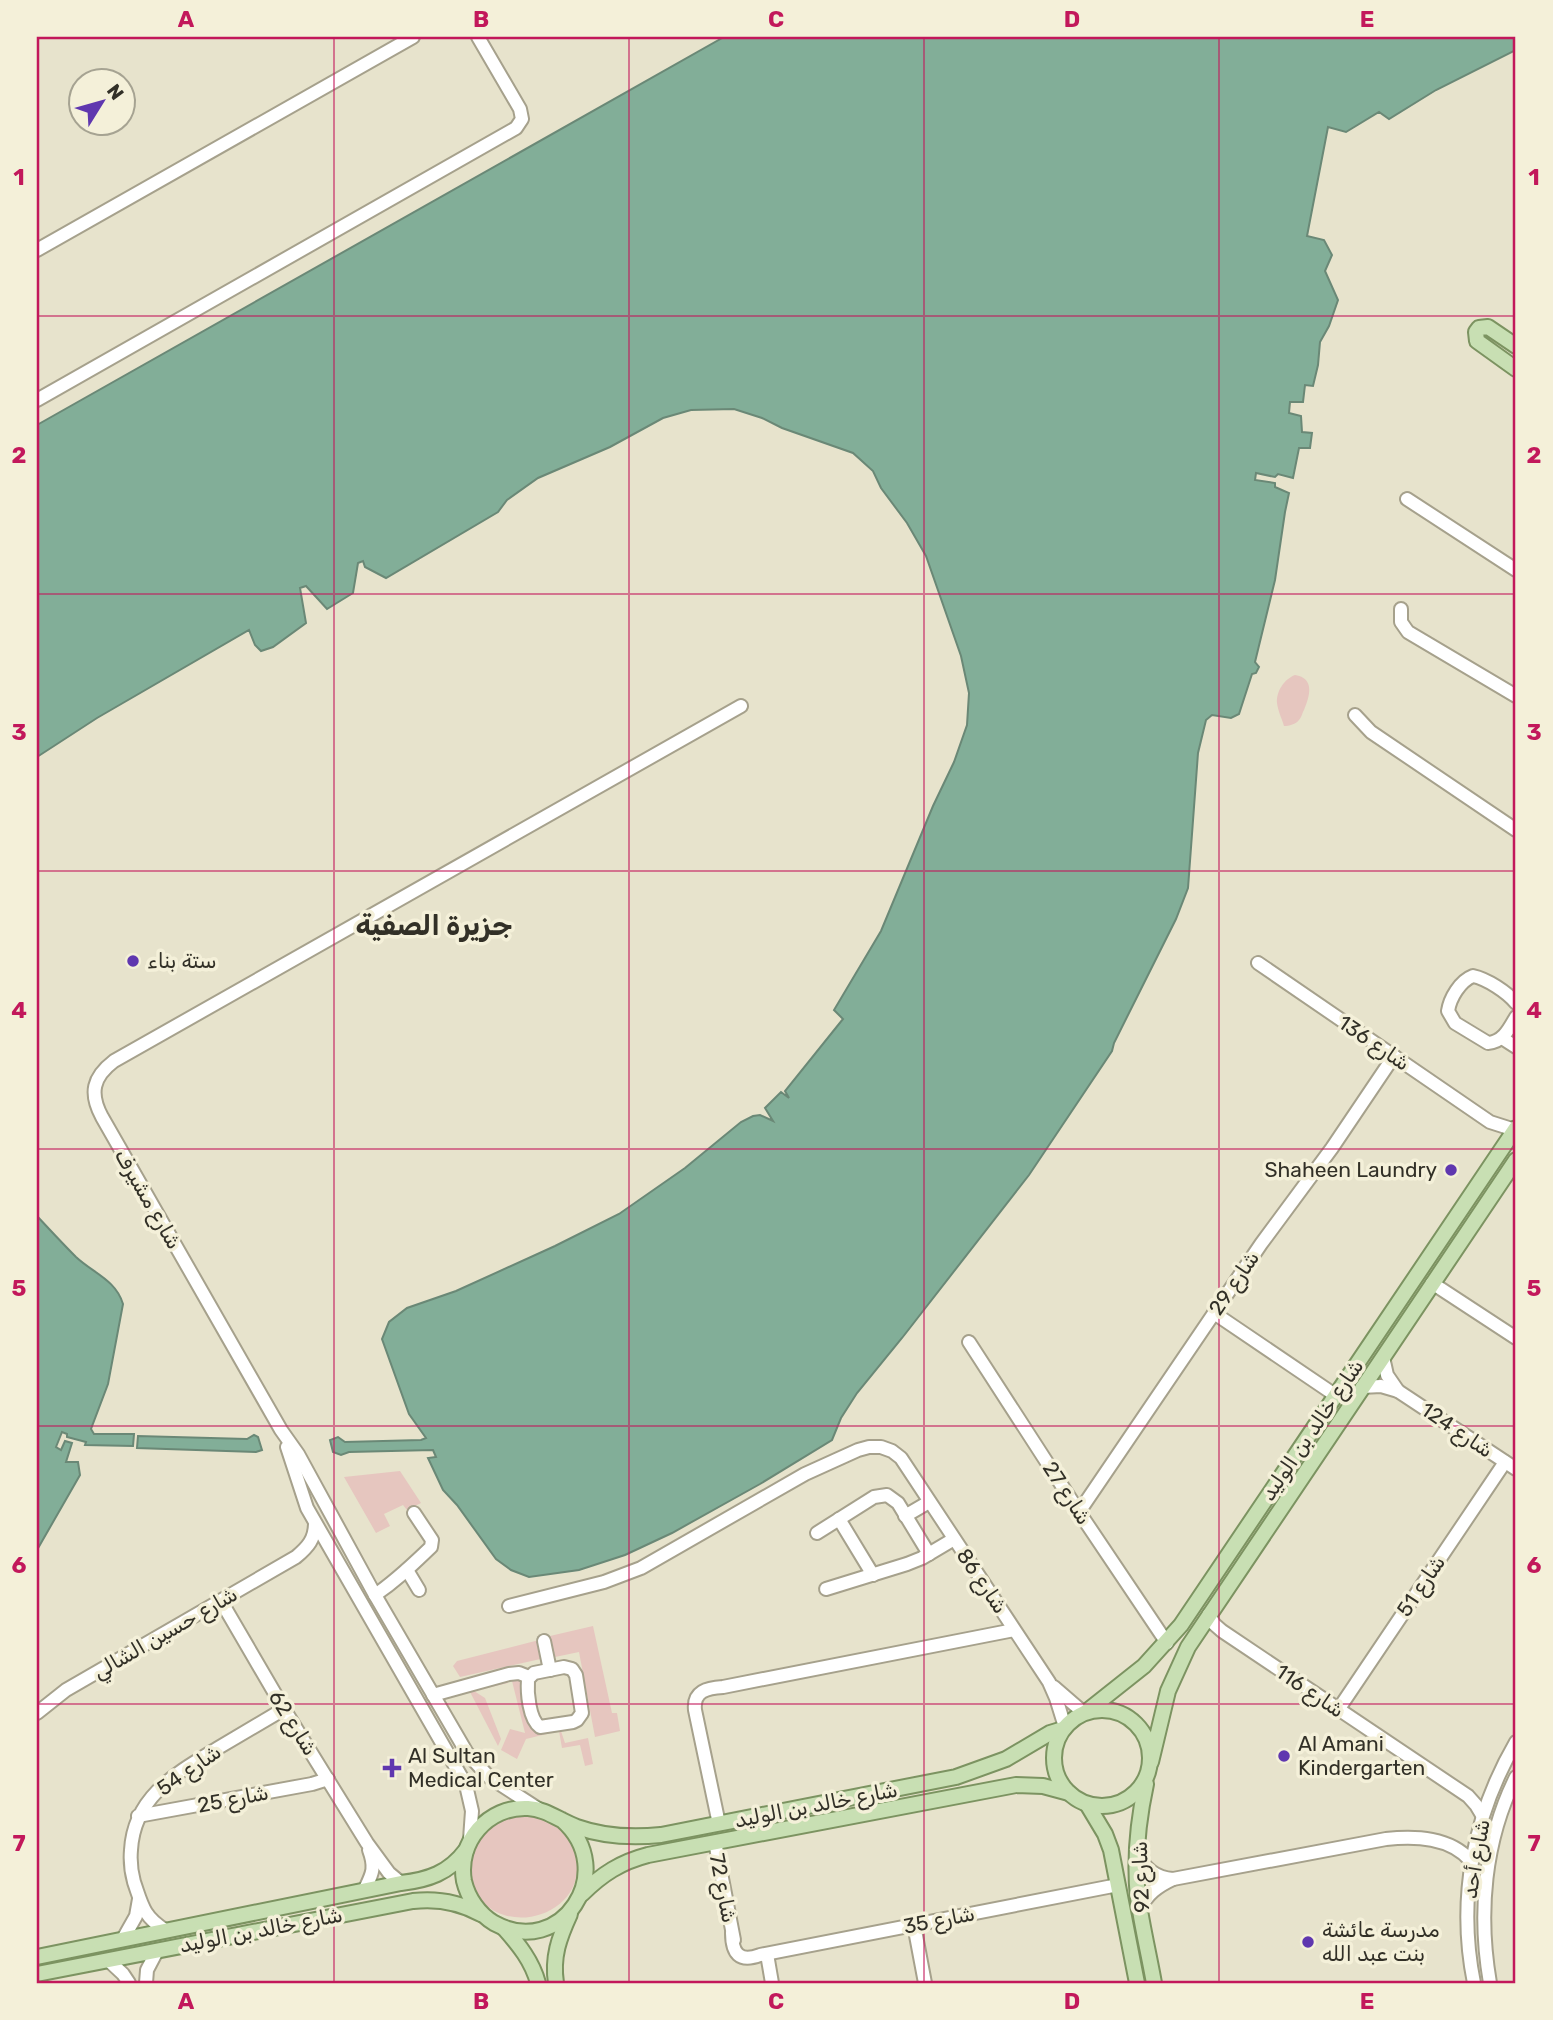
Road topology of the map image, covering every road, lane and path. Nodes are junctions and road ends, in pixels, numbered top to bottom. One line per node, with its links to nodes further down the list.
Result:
1 (413, 37): 3 (street)
2 (478, 37): 6 (street)
3 (37, 250)
4 (1516, 346): 5 (main road)
5 (1516, 369)
6 (37, 400)
7 (1407, 499): 8 (street)
8 (1516, 570)
9 (1401, 609): 10 (street)
10 (1516, 696)
11 (741, 706): 36 (street, شارع مشيرف)
12 (1353, 721): 13 (street)
13 (1516, 830)
14 (1258, 963): 19 (street, شارع 136)
15 (1516, 1003): 17 (street)
16 (1516, 1017): 17 (street)
17 (1502, 1038): 18 (street)
18 (1516, 1047)
19 (1394, 1056): 20 (street, شارع 136); 29 (street, شارع 29)
20 (1490, 1122): 21 (street, شارع 136); 22 (street, شارع 136)
21 (1516, 1129): 22 (main road, شارع خالد بن الوليد)
22 (1506, 1143): 24 (main road, شارع خالد بن الوليد)
23 (1516, 1160): 25 (main road, شارع خالد بن الوليد)
24 (1491, 1165): 25 (main road); 26 (main road, شارع خالد بن الوليد)
25 (1505, 1176): 27 (main road, شارع خالد بن الوليد)
26 (1477, 1186): 27 (main road); 35 (main road, شارع خالد بن الوليد)
27 (1492, 1196): 28 (main road, شارع خالد بن الوليد)
28 (1432, 1283): 30 (street); 32 (main road, شارع خالد بن الوليد)
29 (1214, 1313): 35 (street); 40 (street, شارع 29)
30 (1516, 1338)
31 (969, 1342): 40 (street, شارع 27)
32 (1383, 1357): 33 (main road, شارع خالد بن الوليد); 34 (street, شارع 124)
33 (1362, 1387): 34 (street, شارع 124); 59 (main road, شارع خالد بن الوليد)
34 (1398, 1391): 37 (street, شارع 124)
35 (1335, 1395): 64 (main road, شارع خالد بن الوليد)
36 (281, 1430): 44 (street, شارع مشيرف); 48 (street, شارع مشيرف)
37 (1505, 1462): 38 (street, شارع 124); 70 (street, شارع 51)
38 (1516, 1469)
39 (929, 1502): 42 (street); 47 (street, شارع 86); 58 (street, شارع 86)
40 (1079, 1512): 64 (street, شارع 27)
41 (415, 1513): 52 (street)
42 (905, 1516): 43 (street); 49 (street)
43 (839, 1519): 45 (street); 53 (street)
44 (315, 1522): 46 (street, شارع مشيرف); 50 (street, شارع حسين الشالي)
45 (817, 1533)
46 (324, 1539): 48 (street); 50 (street); 51 (street, شارع مشيرف)
47 (954, 1539): 49 (street); 61 (street, شارع 86)
48 (346, 1543): 56 (street, شارع مشيرف)
49 (929, 1554): 53 (street)
50 (296, 1557): 51 (street, شارع حسين الشالي); 57 (street, شارع حسين الشالي)
51 (334, 1558): 90 (street, شارع مشيرف)
52 (407, 1570): 55 (street); 56 (street)
53 (873, 1575): 54 (street)
54 (826, 1589)
55 (419, 1590)
56 (375, 1595): 68 (street, شارع مشيرف)
57 (221, 1601): 69 (street, شارع 62); 72 (street, شارع حسين الشالي)
58 (509, 1606)
59 (1209, 1614): 60 (main road, شارع خالد بن الوليد); 62 (street, شارع 116)
60 (1199, 1629): 62 (street, شارع 116); 75 (main road, شارع خالد بن الوليد)
61 (1014, 1630): 67 (street, شارع 86); 86 (street)
62 (1222, 1631): 70 (street, شارع 116)
63 (544, 1641): 65 (street)
64 (1167, 1643): 71 (main road, شارع خالد بن الوليد)
65 (550, 1670): 66 (street); 66 (street)
66 (529, 1677): 68 (street)
67 (1049, 1682): 71 (street, شارع 86); 73 (street, شارع 86)
68 (433, 1695): 82 (street, شارع مشيرف)
69 (284, 1709): 77 (street, شارع 62); 84 (street, شارع 54)
70 (1338, 1710): 80 (street, شارع 116)
71 (1085, 1712): 73 (main road); 75 (main road)
72 (37, 1713)
73 (1064, 1728): 78 (main road); 86 (main road, شارع خالد بن الوليد)
74 (1516, 1742): 79 (street, شارع أحد)
75 (1150, 1766): 81 (main road); 92 (main road, شارع 92)
76 (1516, 1777): 123 (street, شارع أحد)
77 (328, 1779): 84 (street, شارع 25); 88 (street, شارع 62)
78 (1069, 1793): 81 (main road); 87 (main road, شارع خالد بن الوليد)
79 (1490, 1793): 80 (street); 83 (street, شارع أحد)
80 (1468, 1796): 83 (street, شارع 116)
81 (1087, 1804): 96 (main road, شارع 92)
82 (540, 1810): 85 (main road); 90 (main road)
83 (1482, 1815): 89 (street, شارع أحد)
84 (138, 1816): 99 (street, شارع 54)
85 (562, 1820): 86 (main road, شارع خالد بن الوليد); 98 (main road)
86 (719, 1824)
87 (715, 1842): 98 (main road, شارع خالد بن الوليد); 110 (street, شارع 72)
88 (368, 1843): 95 (street, شارع 62); 97 (street, شارع 62)
89 (1475, 1843): 91 (street); 93 (street, شارع أحد)
90 (468, 1844): 95 (main road, شارع خالد بن الوليد); 102 (main road)
91 (1452, 1846): 93 (street); 94 (street)
92 (1137, 1854): 94 (street); 100 (main road, شارع 92)
93 (1471, 1861): 122 (street, شارع أحد)
94 (1173, 1879): 100 (street)
95 (401, 1883): 97 (main road, شارع خالد بن الوليد)
96 (1118, 1885): 104 (street, شارع 35); 120 (main road, شارع 92)
97 (363, 1891): 103 (main road, شارع خالد بن الوليد)
98 (581, 1895): 101 (main road)
99 (139, 1898): 106 (street, شارع 54); 107 (street)
100 (1140, 1909): 121 (main road, شارع 92)
101 (572, 1910): 105 (main road); 117 (main road)
102 (483, 1915): 105 (main road); 108 (main road, شارع خالد بن الوليد)
103 (209, 1922): 106 (main road, شارع خالد بن الوليد); 108 (main road)
104 (914, 1925): 110 (street, شارع 35); 119 (street)
105 (503, 1927): 116 (main road)
106 (165, 1930): 107 (main road, شارع خالد بن الوليد)
107 (123, 1939): 111 (main road, شارع خالد بن الوليد)
108 (211, 1939): 109 (main road, شارع خالد بن الوليد)
109 (157, 1951): 112 (main road, شارع خالد بن الوليد); 115 (street)
110 (763, 1955): 118 (street)
111 (37, 1957)
112 (108, 1960): 113 (main road, شارع خالد بن الوليد); 114 (street)
113 (37, 1974)
114 (128, 1983)
115 (146, 1983)
116 (538, 1983)
117 (556, 1983)
118 (772, 1983)
119 (925, 1983)
120 (1138, 1983)
121 (1154, 1983)
122 (1474, 1983)
123 (1490, 1983)

